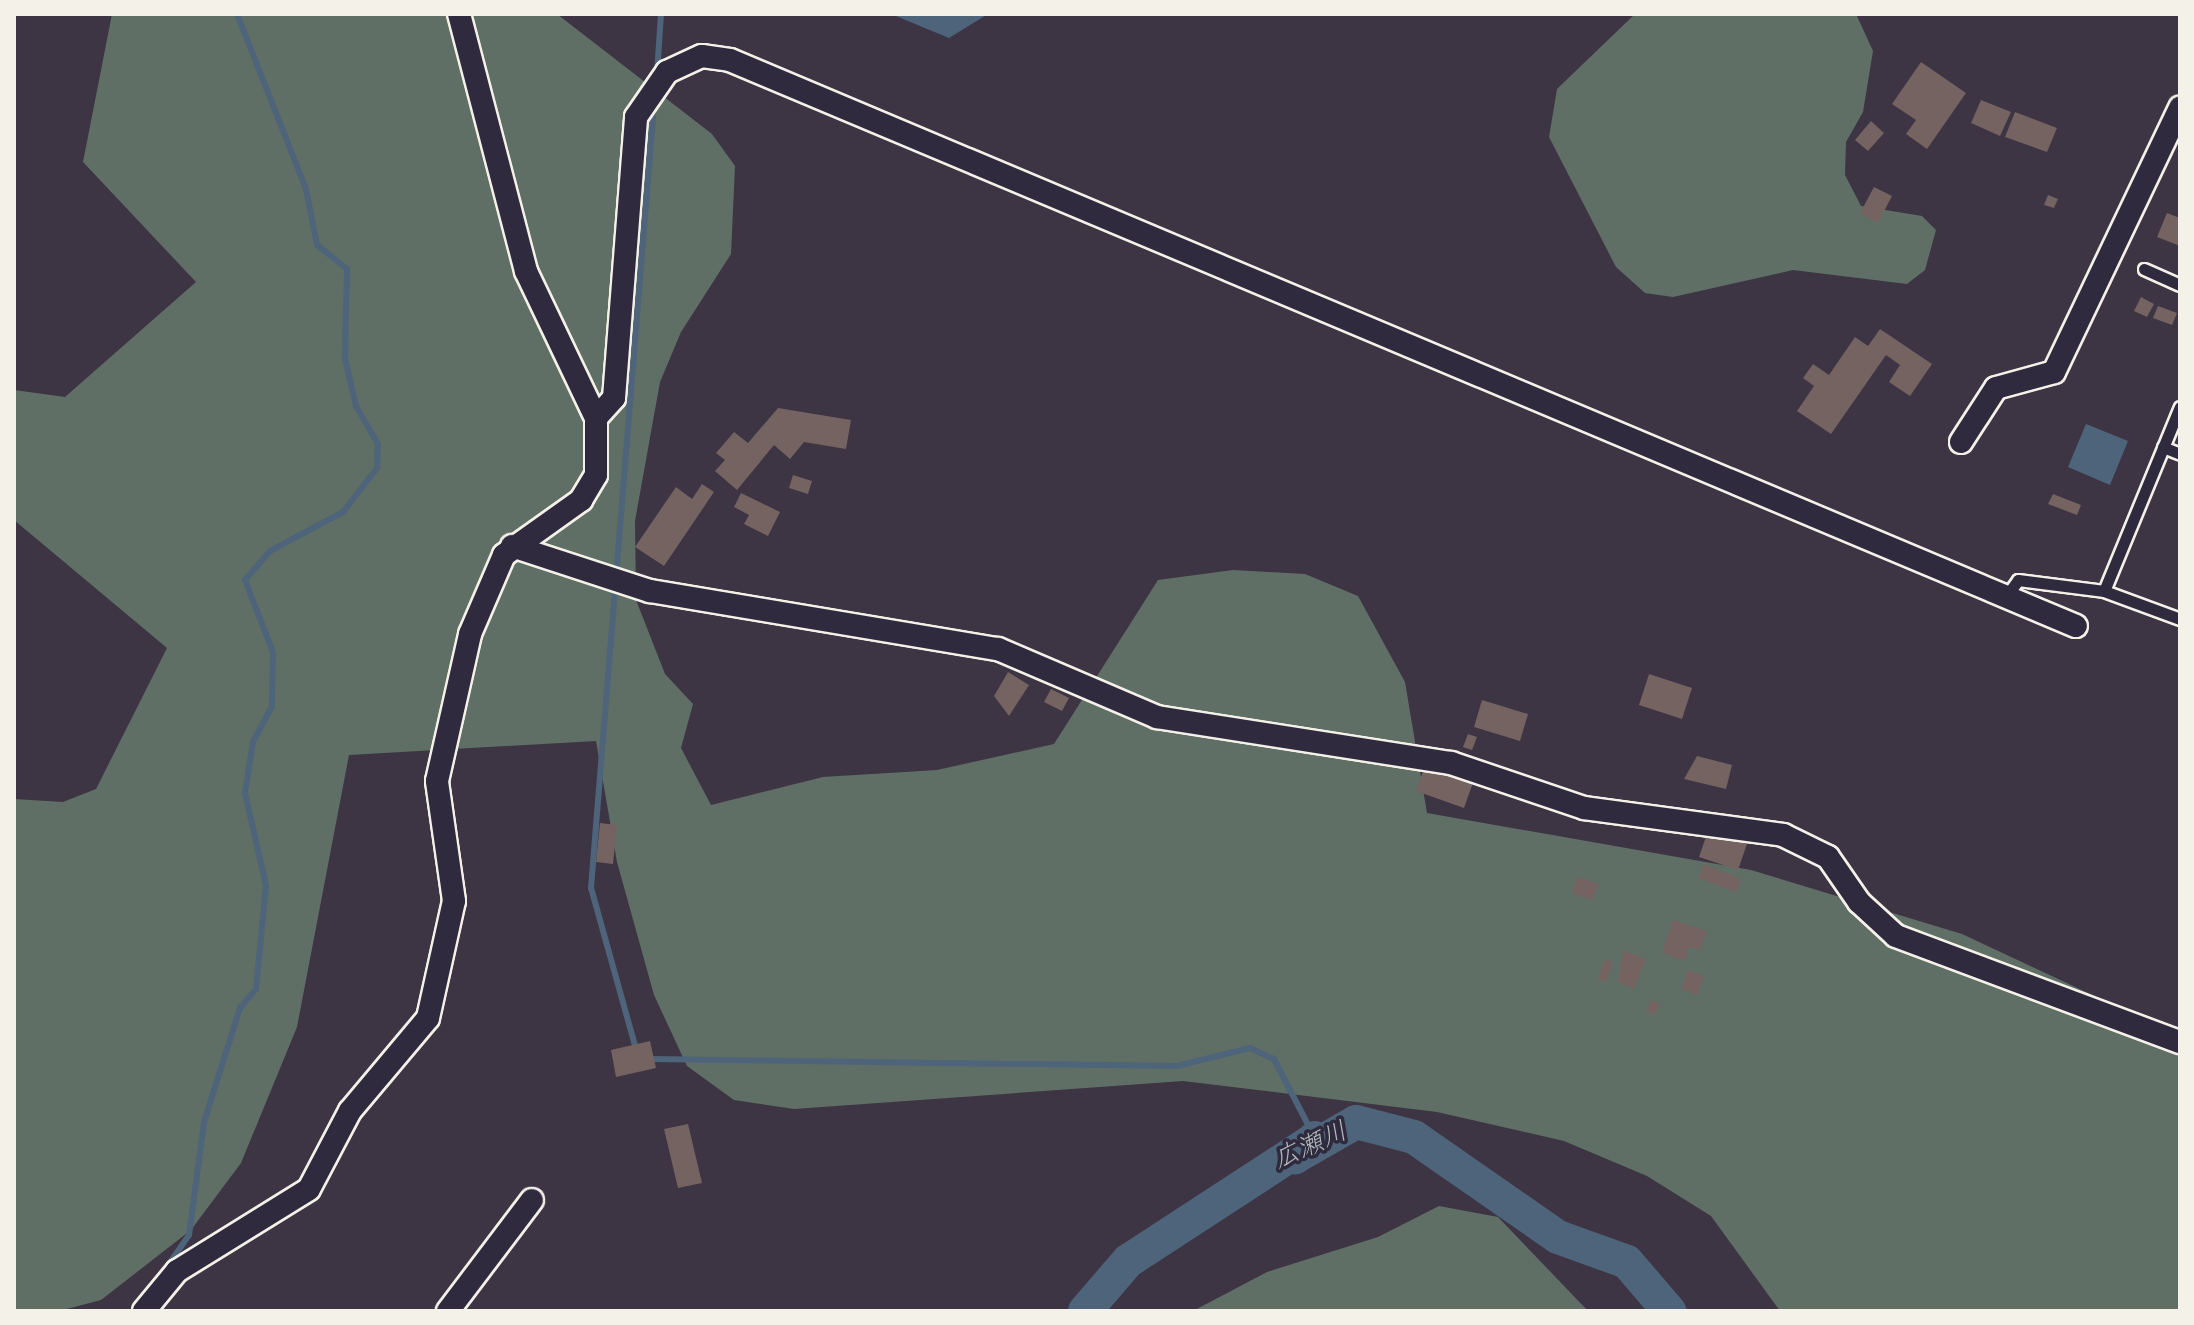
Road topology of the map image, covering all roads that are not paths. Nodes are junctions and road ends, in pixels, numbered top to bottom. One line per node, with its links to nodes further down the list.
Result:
1 (459, 14): 6 (street)
2 (2180, 108): 7 (street)
3 (2144, 269): 4 (lane)
4 (2180, 285)
5 (2180, 407): 8 (lane)
6 (596, 418): 10 (street); 12 (street)
7 (1961, 442)
8 (2163, 447): 9 (lane); 11 (lane)
9 (2180, 454)
10 (512, 546): 15 (street); 17 (street)
11 (2104, 591): 12 (lane); 13 (lane)
12 (2005, 598): 14 (street)
13 (2180, 619)
14 (2076, 626)
15 (2180, 1042)
16 (532, 1200): 18 (street)
17 (144, 1311)
18 (448, 1311)

